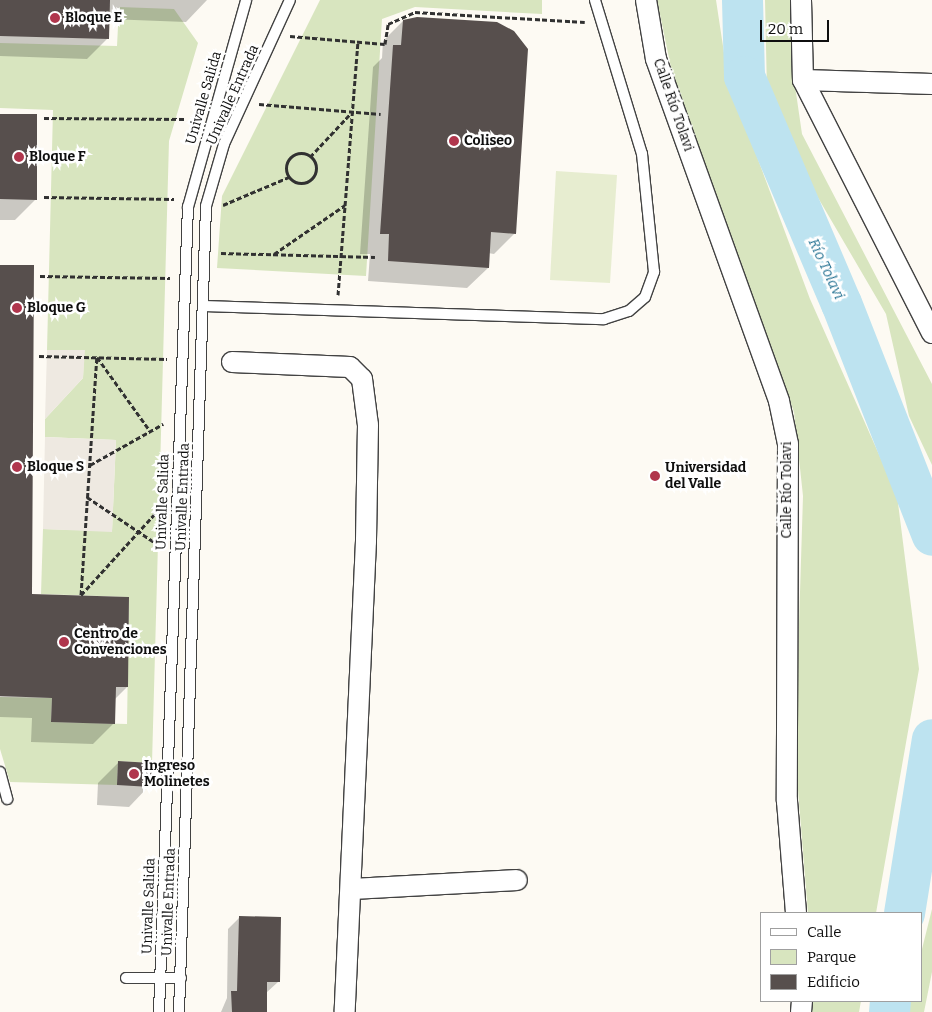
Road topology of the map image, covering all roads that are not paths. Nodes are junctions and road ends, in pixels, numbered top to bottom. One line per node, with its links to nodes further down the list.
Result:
1 (246, 0): 13 (lane, Univalle Salida)
2 (290, 0): 8 (lane, Univalle Entrada)
3 (595, 0): 8 (lane)
4 (646, 0): 17 (street, Calle Río Tolavi)
5 (801, 0): 6 (street)
6 (803, 80): 7 (street); 9 (street)
7 (932, 84)
8 (204, 306): 14 (lane, Univalle Entrada)
9 (932, 334)
10 (232, 362): 16 (street)
11 (0, 772): 12 (lane)
12 (7, 799)
13 (167, 804): 14 (lane); 19 (lane, Univalle Salida)
14 (186, 806): 20 (lane, Univalle Entrada)
15 (517, 880): 16 (street)
16 (352, 889): 23 (street)
17 (796, 912)
18 (126, 978): 19 (lane)
19 (160, 978): 20 (lane); 21 (lane, Univalle Salida)
20 (181, 978): 22 (lane, Univalle Entrada)
21 (158, 1012)
22 (180, 1012)
23 (345, 1012)

